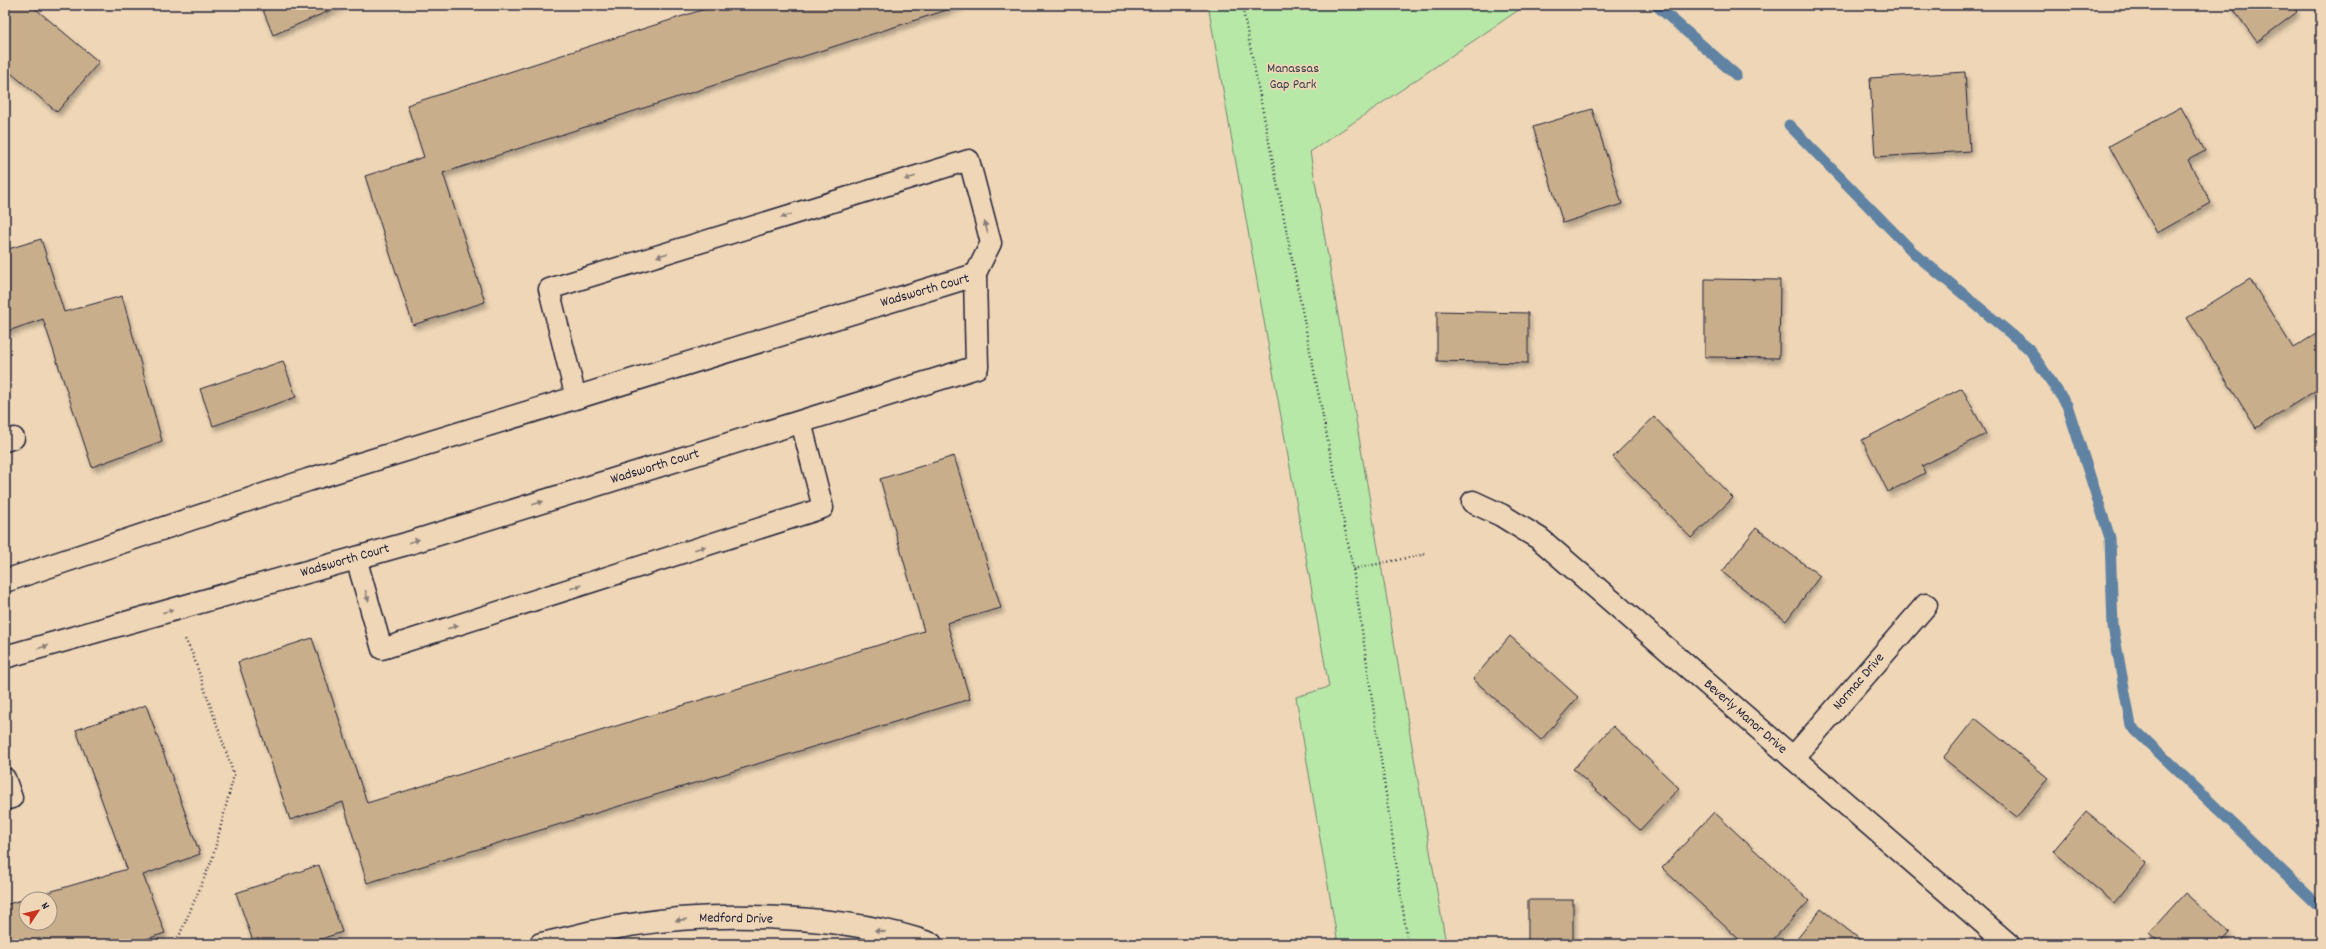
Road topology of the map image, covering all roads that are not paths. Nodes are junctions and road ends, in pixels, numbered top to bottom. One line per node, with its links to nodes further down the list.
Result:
1 (975, 275): 2 (street, Wadsworth Court); 2 (lane, one-way to 2); 3 (street, Wadsworth Court)
2 (576, 398): 6 (street, Wadsworth Court)
3 (801, 422): 5 (street, Wadsworth Court, one-way to 3); 5 (lane, one-way to 3)
4 (1473, 502): 9 (street, Beverly Manor Drive)
5 (356, 558): 8 (street, Wadsworth Court, one-way to 5)
6 (5, 581)
7 (1926, 605): 9 (street, Normac Drive)
8 (5, 657)
9 (1793, 758): 14 (street, Beverly Manor Drive)
10 (5, 778): 11 (lane)
11 (5, 800)
12 (541, 944): 13 (street, Medford Drive, one-way to 12)
13 (931, 944)
14 (2008, 944)

